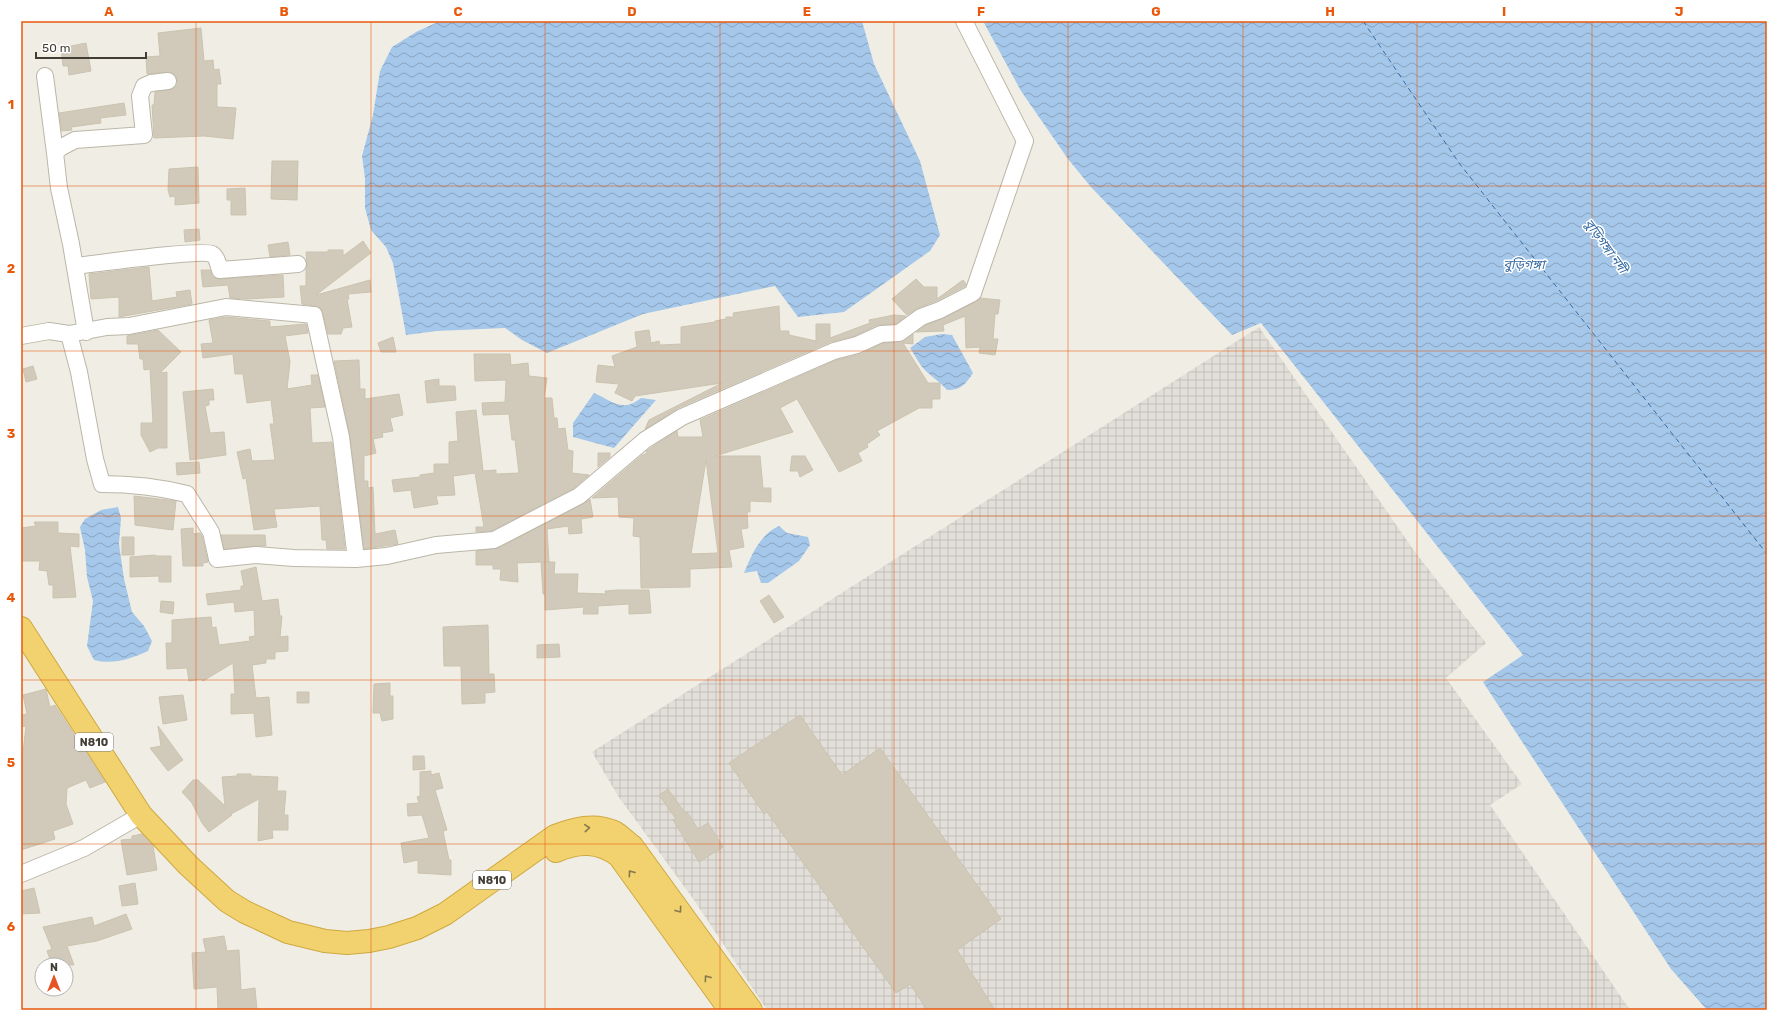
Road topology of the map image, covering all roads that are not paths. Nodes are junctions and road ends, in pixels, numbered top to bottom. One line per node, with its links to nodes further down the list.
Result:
1 (964, 21): 10 (street)
2 (45, 76): 4 (street)
3 (168, 81): 4 (street)
4 (55, 153): 6 (street)
5 (298, 264): 6 (street)
6 (75, 266): 7 (street)
7 (86, 332): 8 (street); 10 (street)
8 (69, 334): 9 (street); 10 (street)
9 (21, 336)
10 (356, 559)
11 (21, 628): 12 (highway, N810)
12 (141, 815): 13 (street); 14 (highway, N810)
13 (21, 874)
14 (377, 943): 15 (highway, N810, one-way to 14); 16 (highway, N810, one-way to 16)
15 (730, 1010)
16 (751, 1010)

